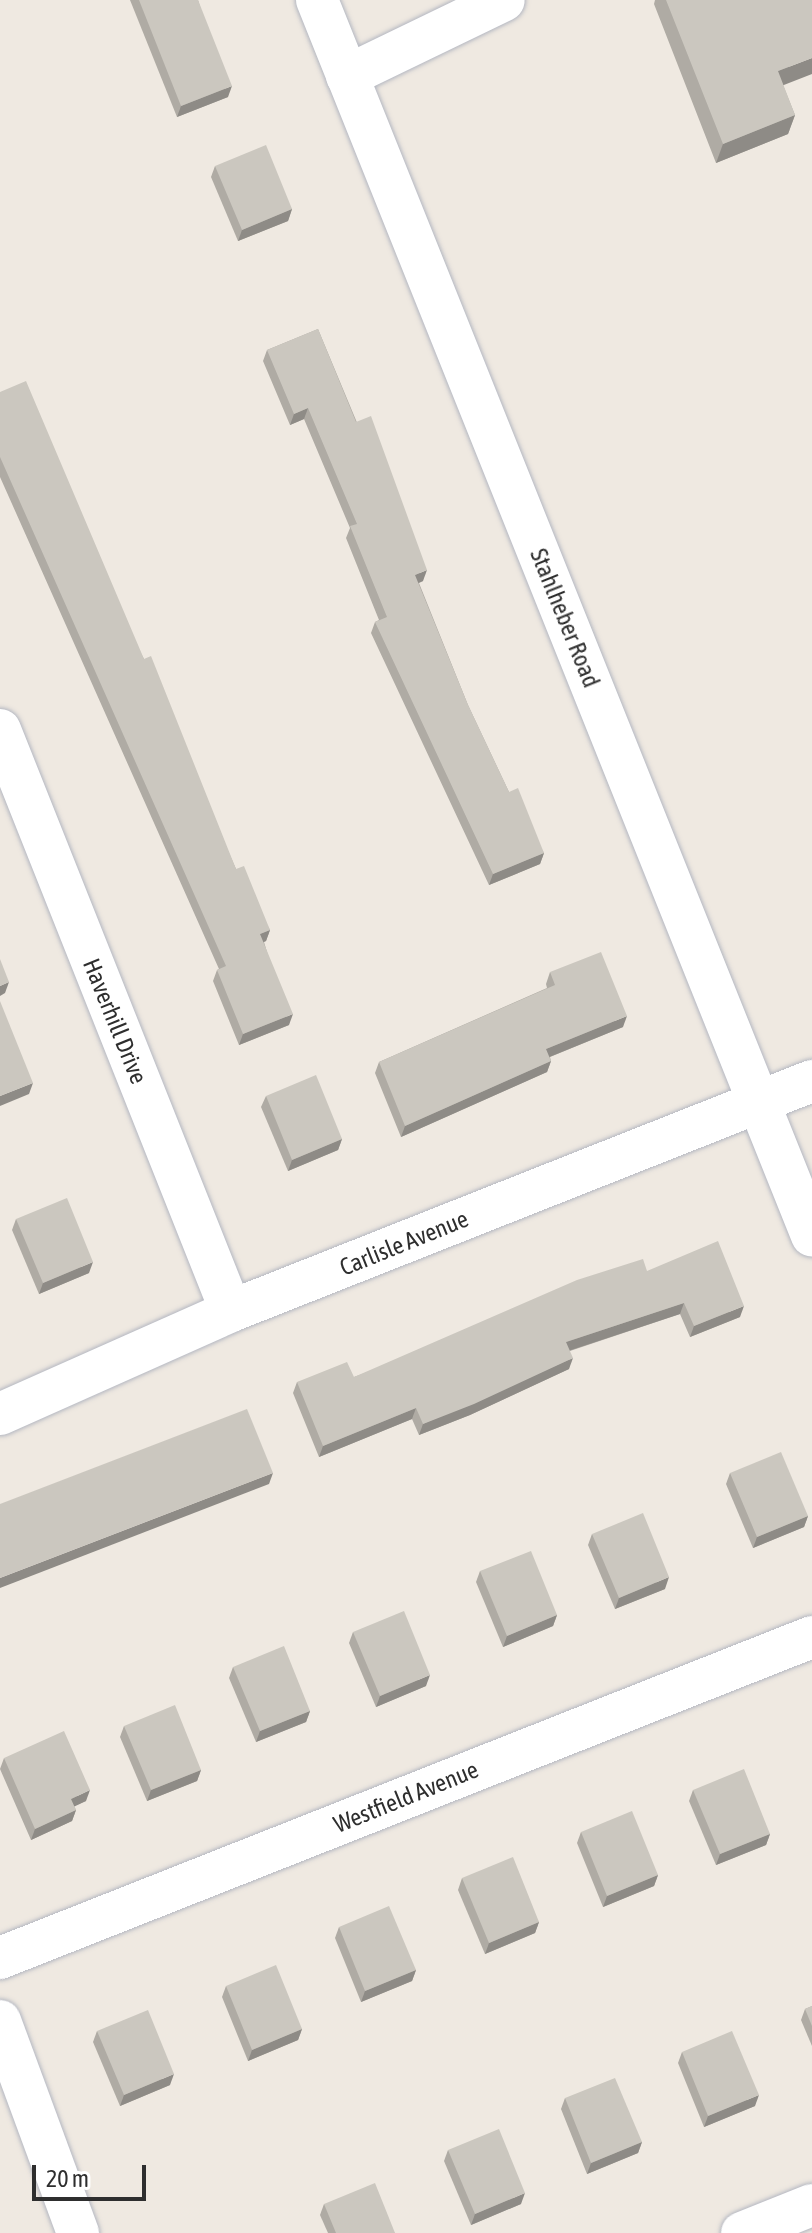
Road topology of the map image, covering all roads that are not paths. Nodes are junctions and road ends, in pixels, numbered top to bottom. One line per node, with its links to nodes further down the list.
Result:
1 (317, 0): 3 (street, Stahlheber Road)
2 (504, 0): 3 (street)
3 (347, 76): 6 (street, Stahlheber Road)
4 (0, 730): 8 (street, Haverhill Drive)
5 (812, 1081): 6 (street, Carlisle Avenue)
6 (759, 1102): 7 (street, Stahlheber Road); 8 (street, Carlisle Avenue)
7 (812, 1236)
8 (231, 1311): 9 (street, Carlisle Avenue)
9 (0, 1414)
10 (812, 1637): 11 (street, Westfield Avenue)
11 (0, 1958)
12 (0, 2021): 14 (street)
13 (812, 2205): 15 (street)
14 (78, 2233)
15 (742, 2233)

